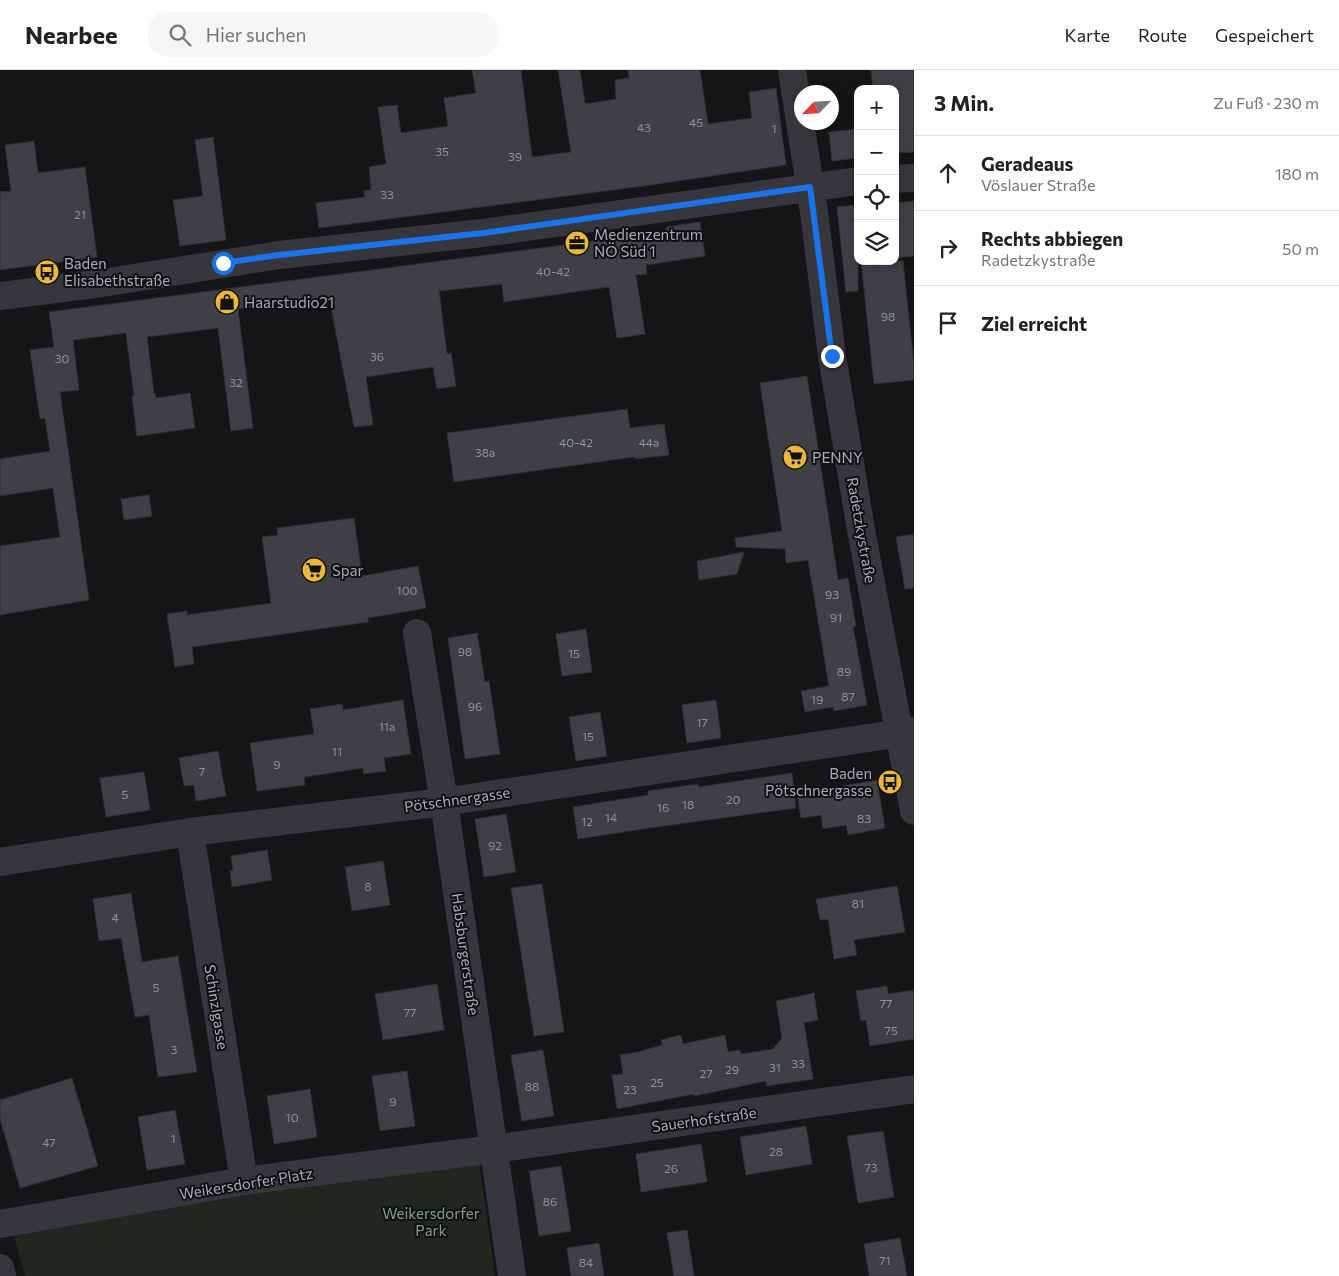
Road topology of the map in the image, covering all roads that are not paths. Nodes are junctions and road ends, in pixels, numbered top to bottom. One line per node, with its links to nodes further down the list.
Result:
1 (792, 70): 5 (street, Radetzkystraße)
2 (914, 178): 3 (street)
3 (899, 179)
4 (854, 182): 5 (street)
5 (810, 187): 6 (street); 8 (street, Radetzkystraße)
6 (0, 296)
7 (417, 634): 9 (street, Habsburgerstraße)
8 (907, 732): 9 (street, Pötschnergasse); 10 (street, Radetzkystraße)
9 (444, 802): 11 (street, Pötschnergasse); 14 (street, Habsburgerstraße)
10 (914, 811)
11 (190, 832): 12 (street, Pötschnergasse); 15 (street, Schinzlgasse)
12 (0, 862)
13 (914, 1088): 14 (street, Sauerhofstraße)
14 (494, 1149): 15 (street, Weikersdorfer Platz); 19 (street, Habsburgerstraße)
15 (244, 1181): 16 (street, Weikersdorfer Platz)
16 (0, 1224)
17 (0, 1268): 18 (street)
18 (2, 1276)
19 (512, 1276)

